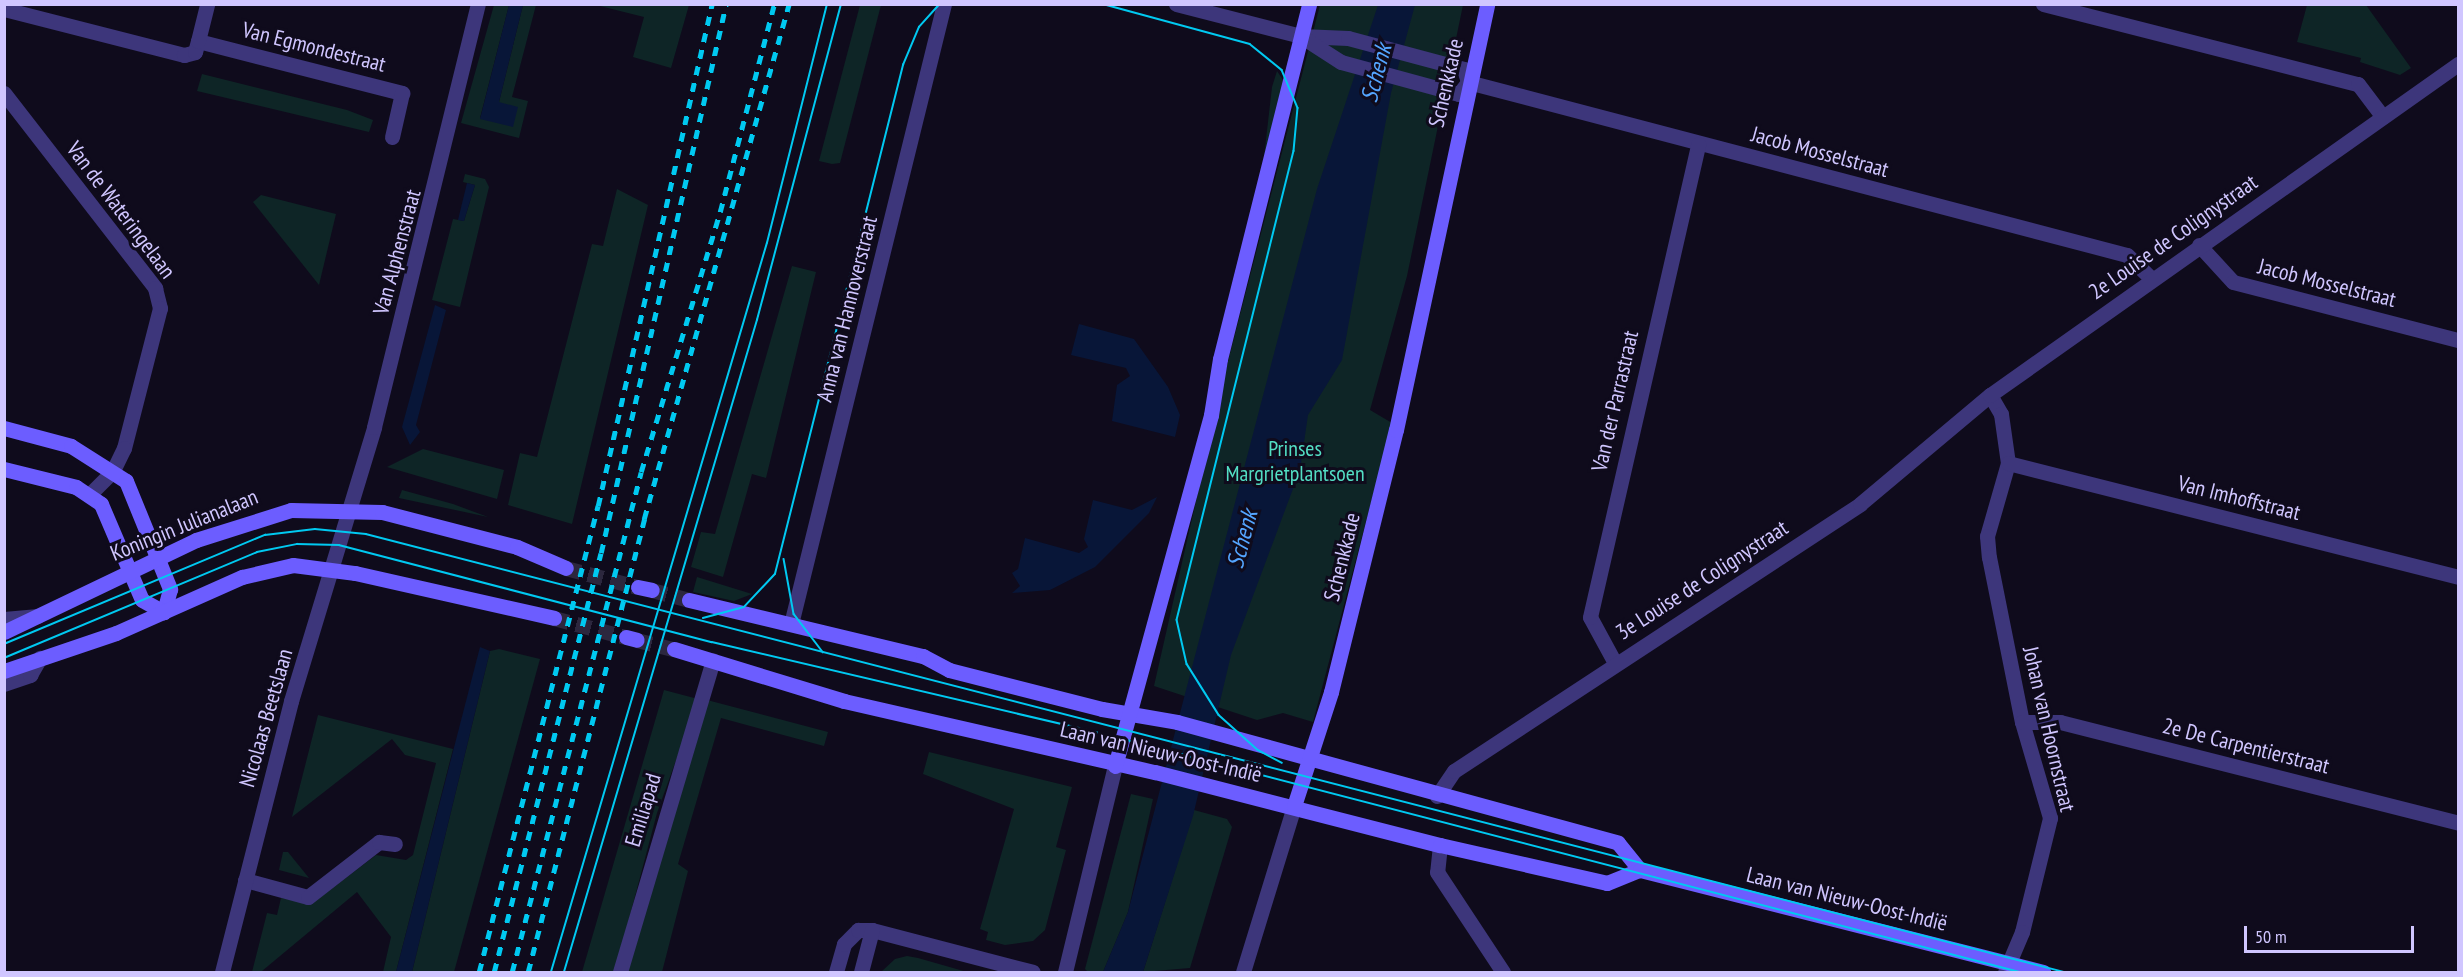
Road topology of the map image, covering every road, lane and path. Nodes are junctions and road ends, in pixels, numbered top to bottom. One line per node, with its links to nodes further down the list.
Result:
1 (207, 4): 10 (street)
2 (478, 4): 26 (street, Van Alphenstraat)
3 (944, 4): 37 (street, Anna van Hannoverstraat)
4 (1176, 4): 9 (street)
5 (1309, 4): 9 (main road)
6 (1487, 4): 12 (main road, Schenkkade)
7 (2043, 4): 14 (street)
8 (4, 9): 10 (street)
9 (1301, 36): 12 (street); 12 (street); 45 (main road)
10 (198, 41): 15 (street, Van Egmondestraat)
11 (2458, 66): 14 (street, 2e Louise de Colignystraat)
12 (1468, 82): 16 (street, Jacob Mosselstraat); 47 (main road, Schenkkade)
13 (4, 93): 24 (street, Van de Wateringelaan)
14 (2383, 117): 17 (street, 2e Louise de Colignystraat)
15 (392, 137)
16 (1698, 144): 18 (street, Jacob Mosselstraat); 42 (street, Van der Parrastraat)
17 (2199, 245): 18 (street, 2e Louise de Colignystraat); 19 (street, Jacob Mosselstraat)
18 (2152, 279): 20 (street, 2e Louise de Colignystraat)
19 (2458, 340)
20 (1990, 395): 22 (street); 42 (street, 3e Louise de Colignystraat)
21 (4, 428): 24 (main road)
22 (2008, 463): 31 (street, Van Imhoffstraat); 46 (street, Johan van Hoornstraat)
23 (4, 469): 25 (main road)
24 (113, 471): 25 (street, Van de Wateringelaan); 27 (main road)
25 (89, 495): 30 (main road)
26 (349, 508): 27 (main road, Koningin Julianalaan); 28 (street, Van Alphenstraat); 29 (main road)
27 (159, 557): 30 (main road, Koningin Julianalaan); 33 (main road)
28 (332, 568): 33 (main road); 35 (main road); 55 (street, Nicolaas Beetslaan)
29 (566, 568)
30 (130, 570): 33 (main road); 34 (main road, Koningin Julianalaan)
31 (2458, 577)
32 (689, 600): 37 (main road, Laan van Nieuw-Oost-Indië)
33 (164, 612): 40 (main road)
34 (44, 616): 36 (street, Koningin Julianalaan); 38 (main road, Koningin Julianalaan)
35 (554, 618)
36 (4, 619)
37 (791, 624): 45 (main road, Laan van Nieuw-Oost-Indië)
38 (4, 632)
39 (674, 649): 41 (main road, Laan van Nieuw-Oost-Indië)
40 (40, 658): 43 (main road); 44 (street)
41 (714, 662): 48 (main road, Laan van Nieuw-Oost-Indië); 59 (street, Emiliapad)
42 (1614, 663): 49 (street, 3e Louise de Colignystraat)
43 (4, 671)
44 (4, 684)
45 (1130, 711): 47 (main road, Laan van Nieuw-Oost-Indië); 48 (main road)
46 (2022, 722): 51 (street, 2e De Carpentierstraat); 57 (street, Johan van Hoornstraat)
47 (1307, 759): 49 (main road, Laan van Nieuw-Oost-Indië); 50 (main road, Schenkkade)
48 (1115, 766): 50 (main road, Laan van Nieuw-Oost-Indië); 63 (street)
49 (1437, 796): 54 (main road, Laan van Nieuw-Oost-Indië)
50 (1294, 806): 53 (main road, Laan van Nieuw-Oost-Indië); 64 (street, Schenkkade)
51 (2458, 823)
52 (395, 844): 55 (street)
53 (1440, 845): 54 (main road, Laan van Nieuw-Oost-Indië); 65 (street)
54 (1640, 870): 57 (main road, Laan van Nieuw-Oost-Indië)
55 (245, 880): 58 (street, Nicolaas Beetslaan)
56 (872, 930): 60 (street); 61 (street); 62 (street)
57 (2006, 968): 66 (main road, Laan van Nieuw-Oost-Indië)
58 (222, 972)
59 (620, 972)
60 (836, 972)
61 (861, 972)
62 (1033, 972)
63 (1065, 972)
64 (1243, 972)
65 (1503, 972)
66 (2043, 972)

